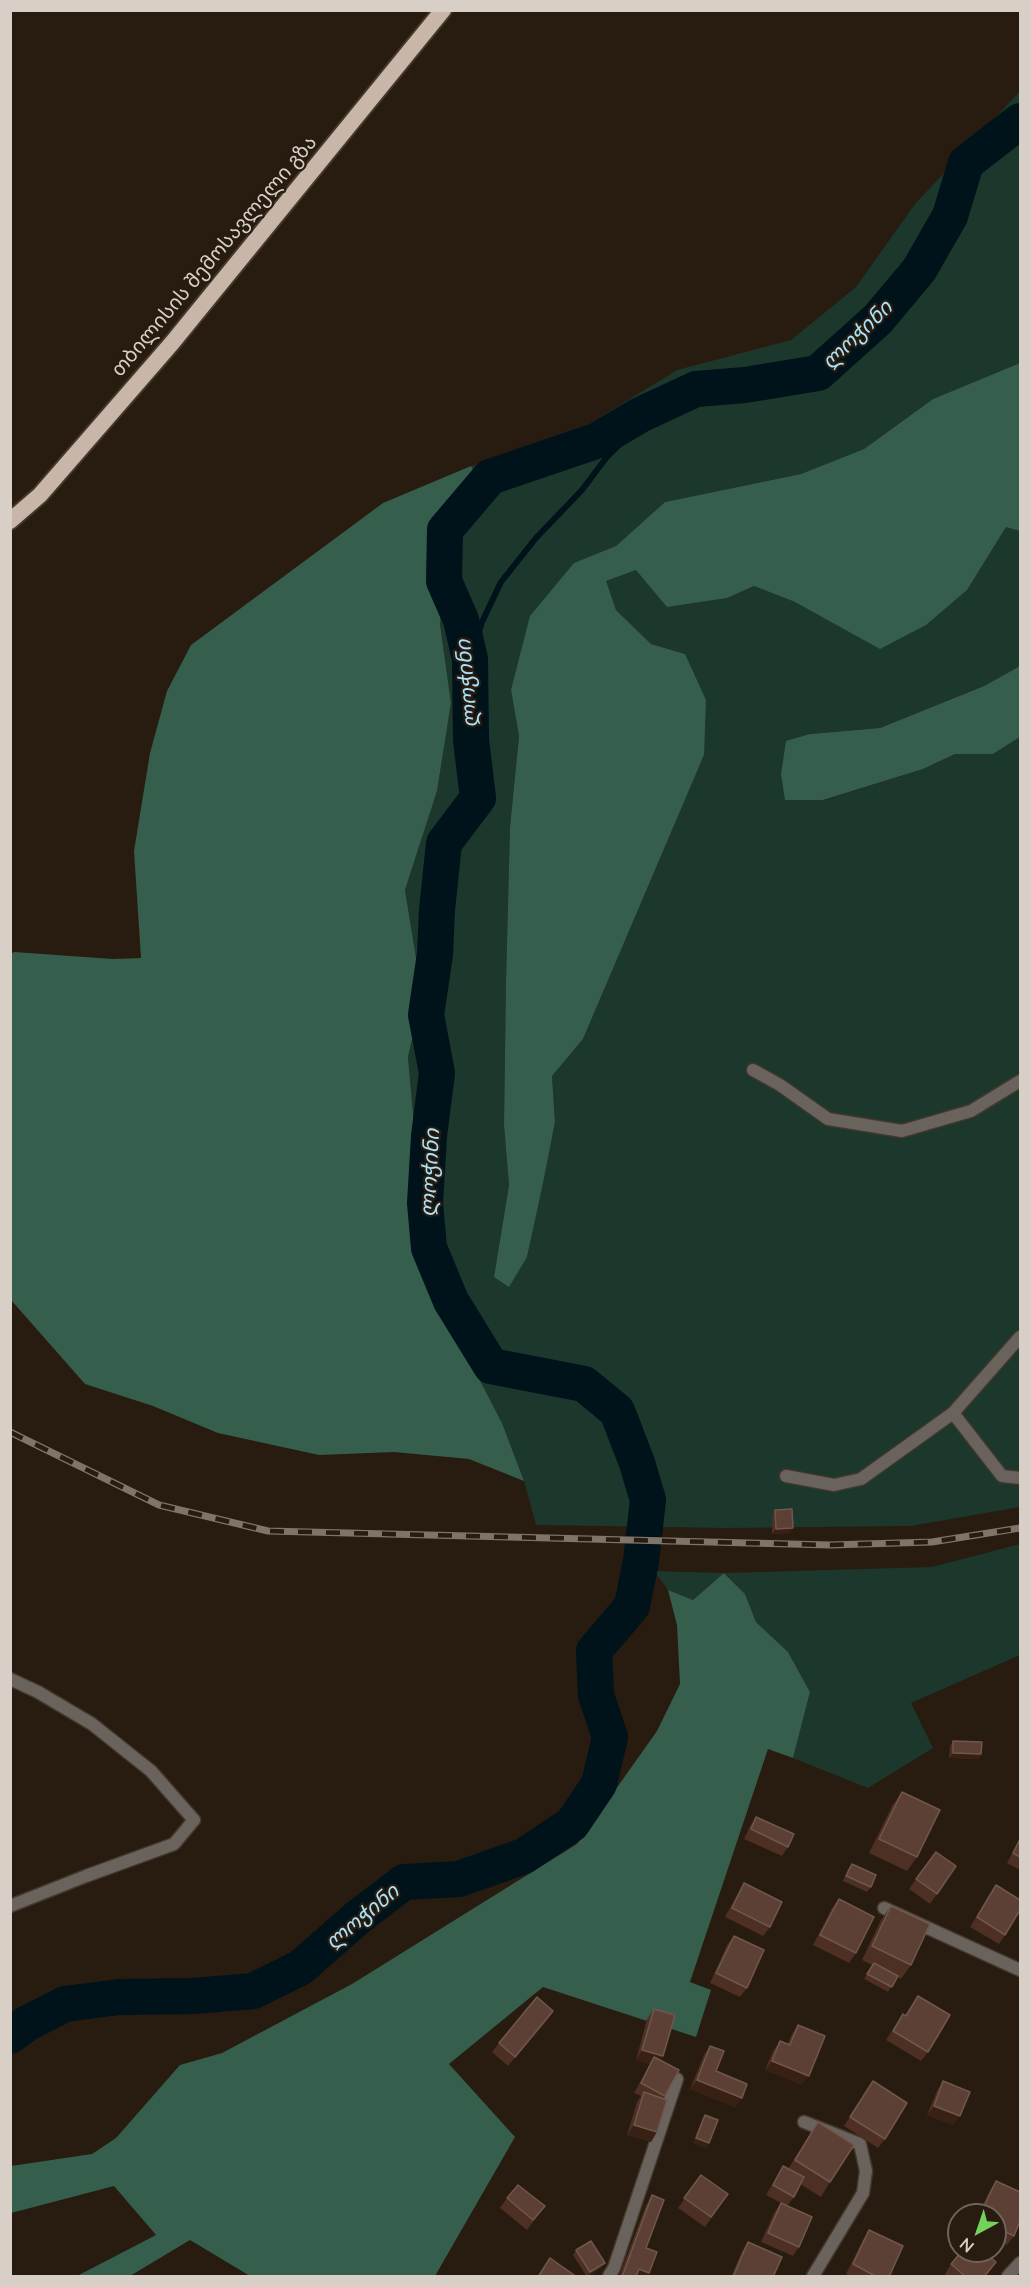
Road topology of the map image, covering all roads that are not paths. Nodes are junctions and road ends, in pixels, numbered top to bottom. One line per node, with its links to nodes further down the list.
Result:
1 (443, 10): 2 (highway, თბილისის შემოსავლელი გზა)
2 (10, 521)
3 (753, 1070): 4 (street)
4 (1020, 1081)
5 (1020, 1337): 6 (street)
6 (952, 1413): 7 (street); 8 (street)
7 (786, 1476)
8 (1020, 1478)
9 (10, 1679): 10 (street)
10 (10, 1906)
11 (884, 1908): 12 (street)
12 (1020, 1970)
13 (677, 2079): 16 (street)
14 (804, 2122): 17 (street)
15 (1020, 2263): 18 (street)
16 (609, 2277)
17 (813, 2277)
18 (1008, 2277)

